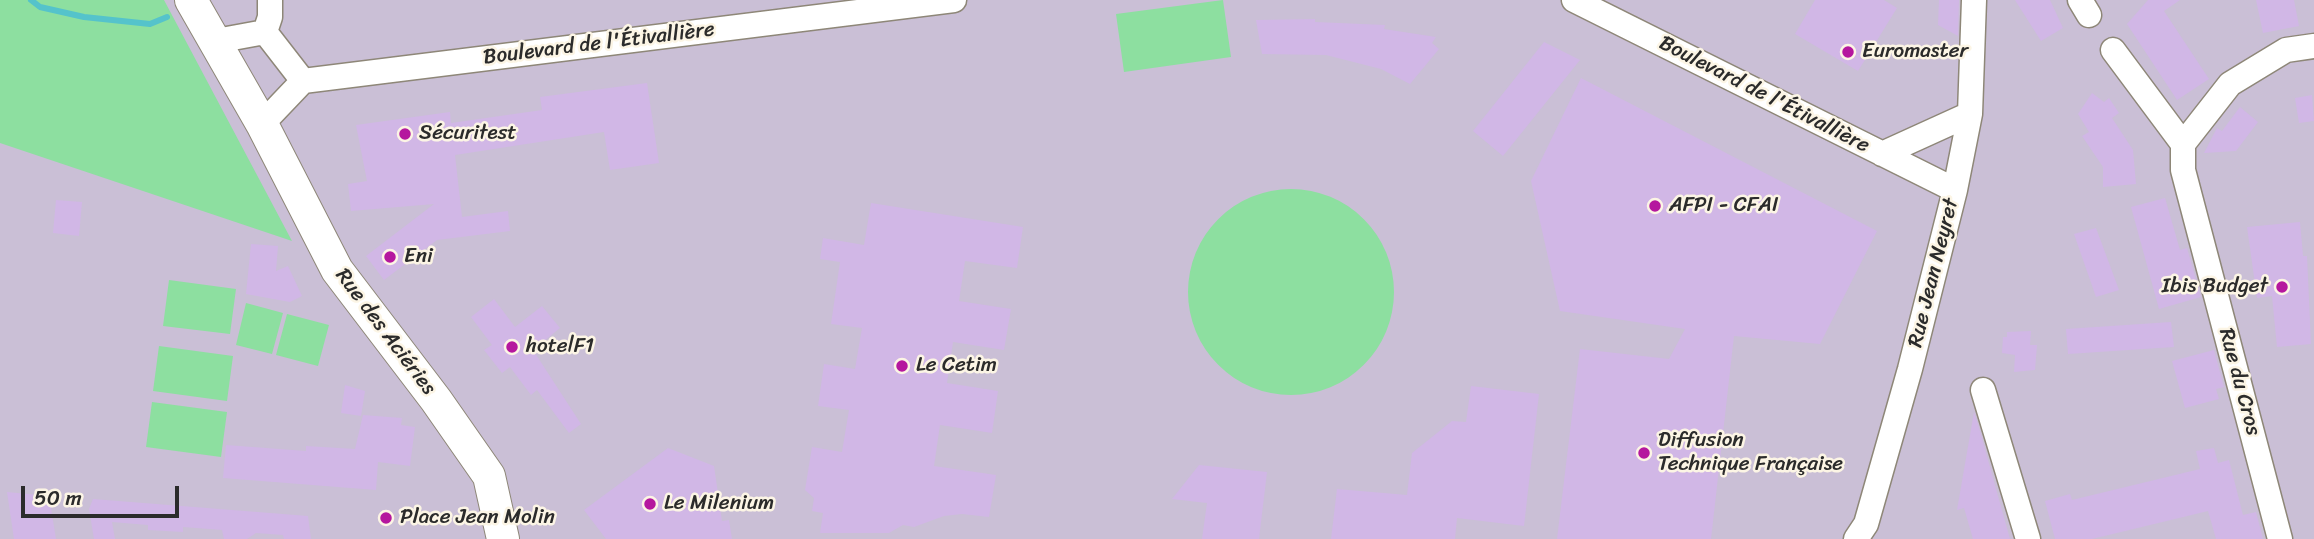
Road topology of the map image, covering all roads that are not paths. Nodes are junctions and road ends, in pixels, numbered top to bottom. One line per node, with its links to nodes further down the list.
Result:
1 (191, 0): 7 (street, Rue des Aciéries)
2 (270, 0): 6 (street)
3 (954, 0): 10 (street, Boulevard de l'Étivallière)
4 (1574, 0): 14 (street, Boulevard de l'Étivallière)
5 (1974, 0): 11 (street, Rue Jean Neyret)
6 (265, 32): 7 (street); 10 (street)
7 (216, 41): 12 (street, Rue des Aciéries)
8 (2314, 46): 13 (street)
9 (2113, 50): 13 (street)
10 (303, 81): 12 (street)
11 (1970, 114): 14 (street); 15 (street, Rue Jean Neyret)
12 (262, 124): 17 (street, Rue des Aciéries)
13 (2183, 144): 20 (street, Rue du Cros)
14 (1882, 155): 15 (street, Boulevard de l'Étivallière)
15 (1955, 190): 18 (street, Rue Jean Neyret)
16 (1983, 390): 19 (street)
17 (503, 539)
18 (1856, 539)
19 (2028, 539)
20 (2280, 539)

